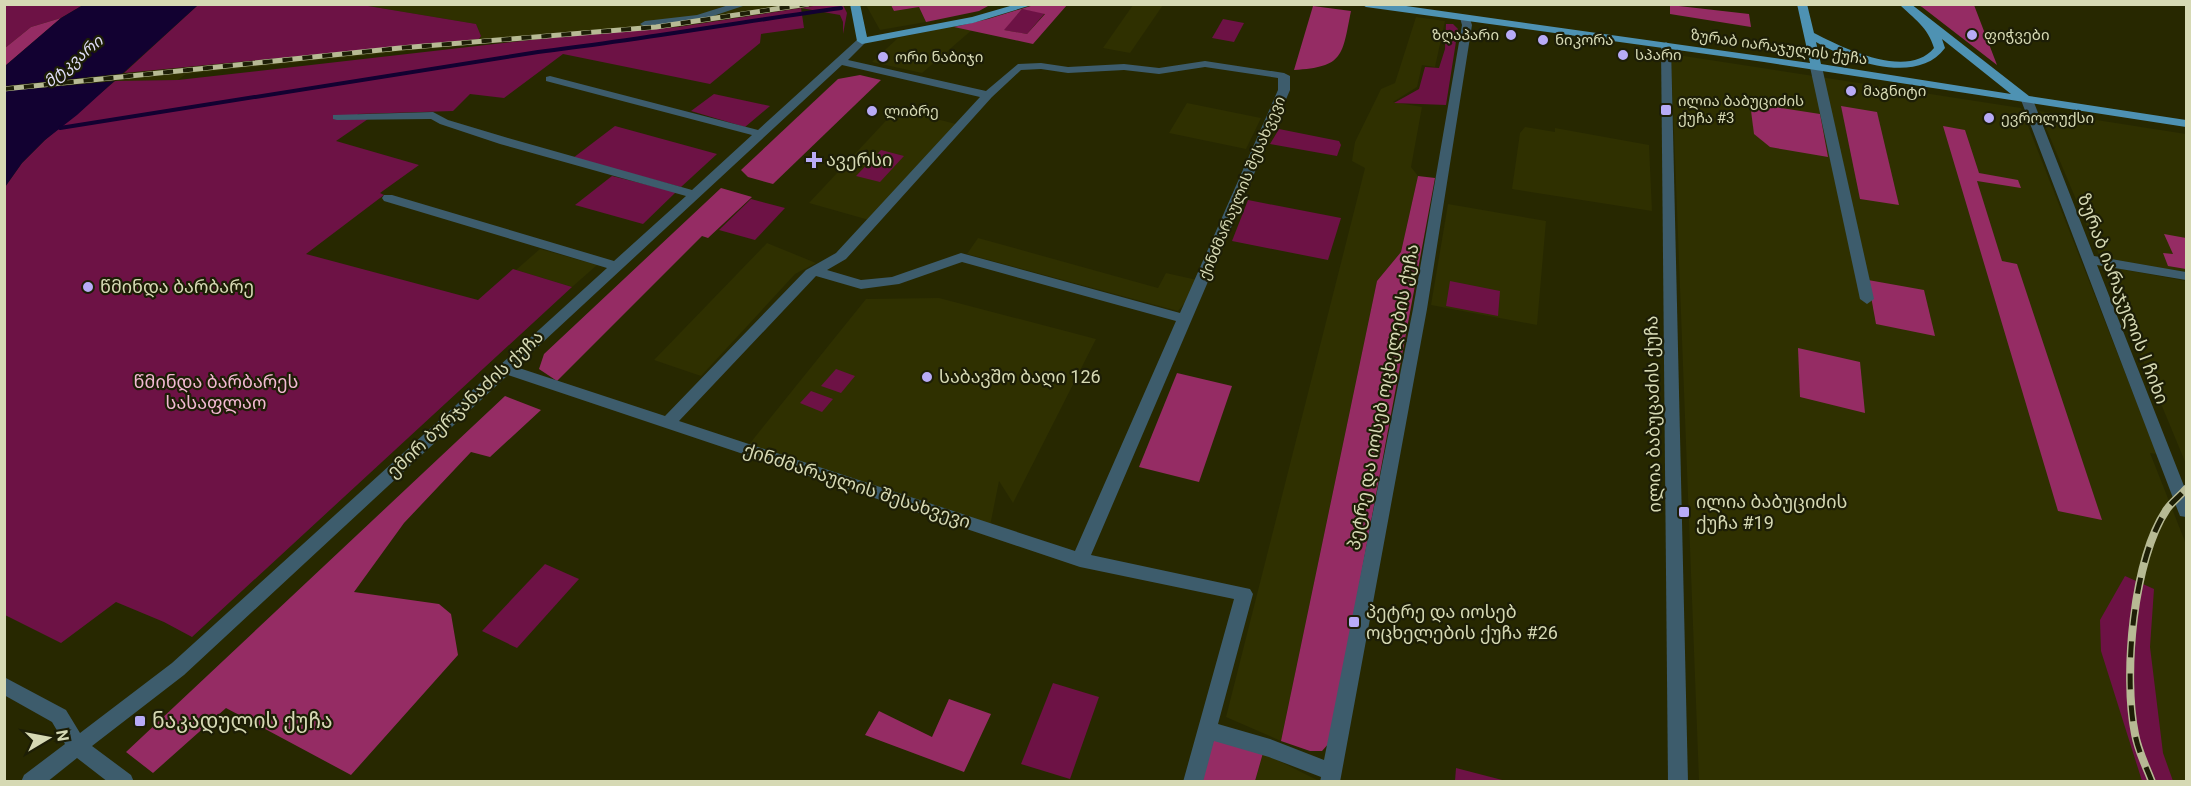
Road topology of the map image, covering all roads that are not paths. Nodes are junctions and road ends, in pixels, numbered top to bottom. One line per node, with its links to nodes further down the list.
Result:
1 (744, 4): 9 (street)
2 (855, 4): 11 (main road)
3 (1030, 4): 11 (main road)
4 (1366, 4): 7 (main road, ზურაბ იარაჯულის ქუჩა)
5 (1802, 4): 10 (main road)
6 (1904, 4): 8 (main road)
7 (1465, 18): 12 (main road, ზურაბ იარაჯულის ქუჩა); 36 (street, პეტრე და იოსებ ოცხელების ქუჩა)
8 (1926, 22): 10 (main road); 17 (main road)
9 (645, 24)
10 (1808, 34): 14 (main road)
11 (862, 40): 13 (street, ემირ ბურჯანაძის ქუჩა)
12 (1666, 45): 14 (main road, ზურაბ იარაჯულის ქუჩა); 40 (street, ილია ბაბუცაძის ქუჩა)
13 (840, 61): 16 (street); 20 (street, ემირ ბურჯანაძის ქუჩა)
14 (1816, 67): 17 (main road, ზურაბ იარაჯულის ქუჩა); 27 (street)
15 (550, 79): 20 (street)
16 (988, 95): 25 (street, ქინძმარაულის შესახვევი); 28 (street, ქინძმარაულის შესახვევი)
17 (2027, 100): 19 (main road, ზურაბ იარაჯულის ქუჩა); 23 (street, ზურაბ იარაჯულის I ჩიხი)
18 (337, 117): 21 (street)
19 (2187, 124)
20 (760, 134): 21 (street, ემირ ბურჯანაძის ქუჩა)
21 (694, 194): 24 (street, ემირ ბურჯანაძის ქუჩა)
22 (388, 198): 24 (street)
23 (2089, 259): 26 (street); 31 (street, ზურაბ იარაჯულის I ჩიხი)
24 (616, 266): 29 (street, ემირ ბურჯანაძის ქუჩა)
25 (815, 271): 28 (street); 30 (street, ქინძმარაულის შესახვევი)
26 (2187, 276)
27 (1867, 299)
28 (1185, 319): 32 (street, ქინძმარაულის შესახვევი)
29 (503, 368): 30 (street, ქინძმარაულის შესახვევი); 35 (street, ემირ ბურჯანაძის ქუჩა)
30 (667, 423): 32 (street, ქინძმარაულის შესახვევი)
31 (2187, 511)
32 (1080, 560): 34 (street, ქინძმარაულის შესახვევი)
33 (4, 685): 35 (street)
34 (1207, 730): 36 (street); 39 (street, ქინძმარაულის შესახვევი)
35 (77, 746): 37 (street, ემირ ბურჯანაძის ქუჩა); 38 (street)
36 (1331, 777)
37 (31, 782)
38 (124, 782)
39 (1193, 782)
40 (1678, 782)

